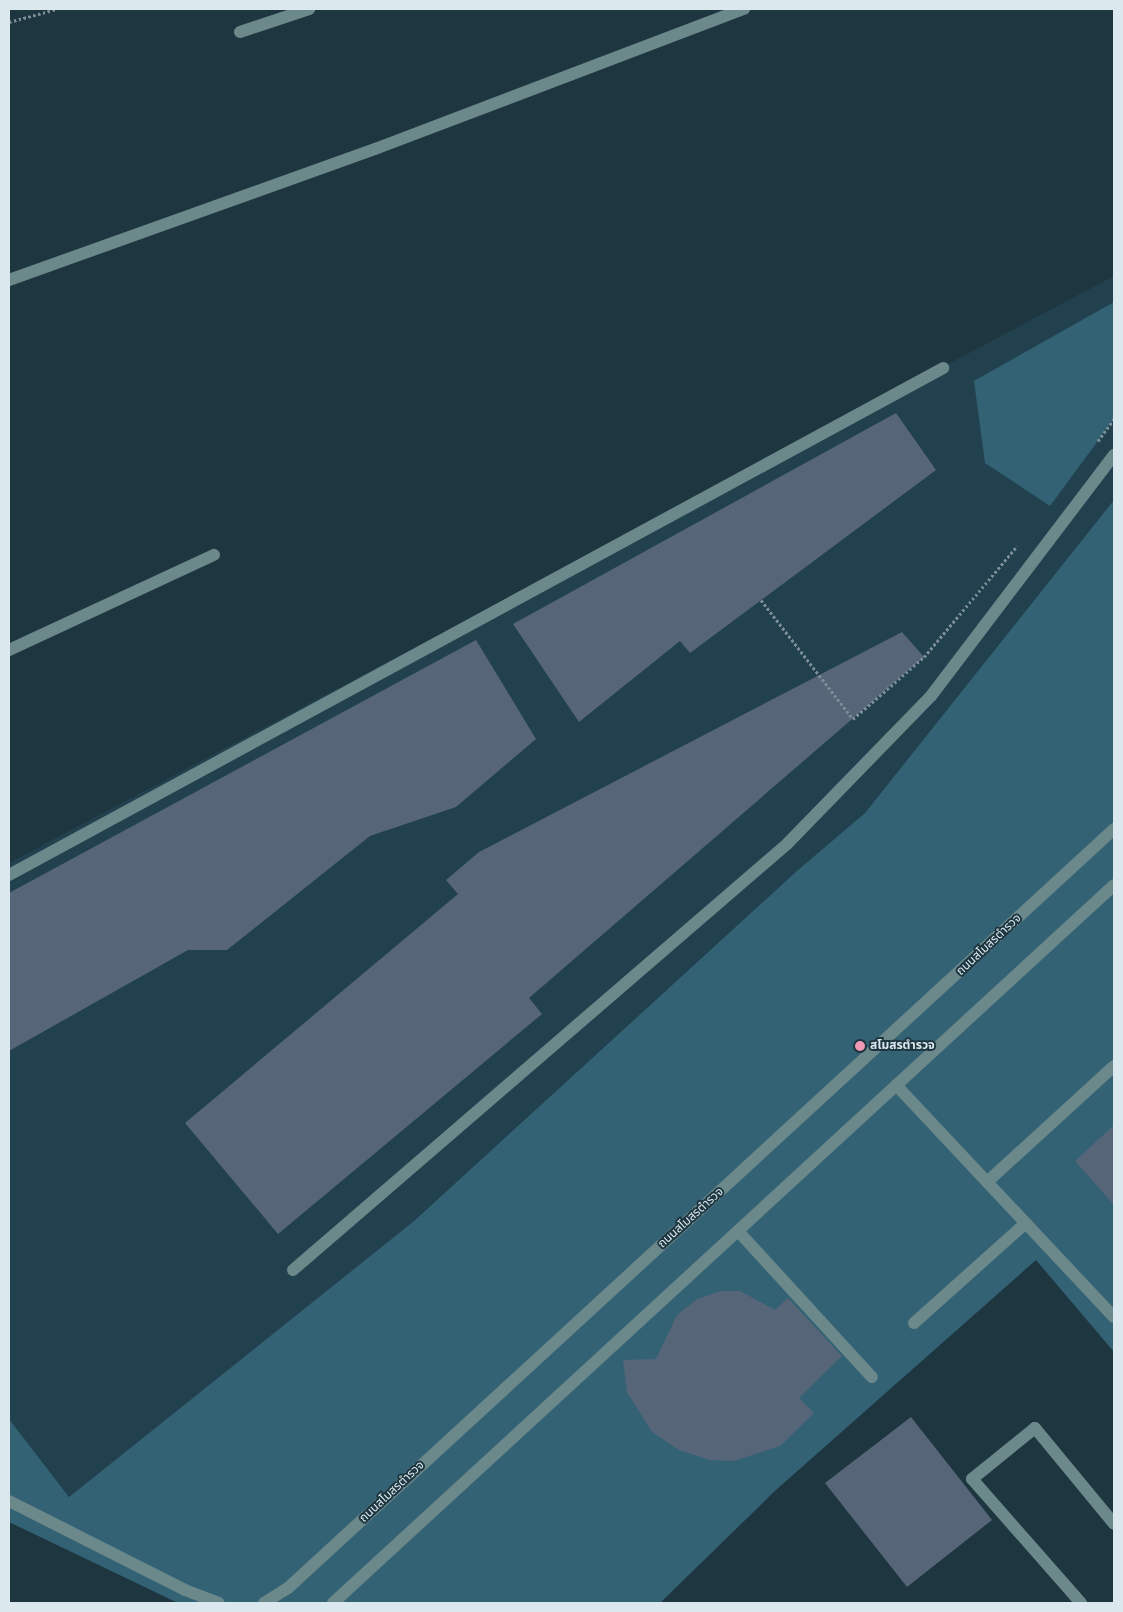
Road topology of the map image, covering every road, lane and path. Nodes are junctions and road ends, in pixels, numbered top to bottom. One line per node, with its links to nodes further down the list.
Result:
1 (57, 9): 4 (path)
2 (309, 9): 5 (street)
3 (744, 9): 6 (street)
4 (9, 22)
5 (240, 32)
6 (9, 280)
7 (943, 368): 16 (street)
8 (1114, 419): 9 (path)
9 (1097, 443)
10 (1114, 455): 23 (street)
11 (1019, 544): 13 (path)
12 (214, 555): 14 (street)
13 (762, 600)
14 (9, 650)
15 (1112, 834): 32 (street, ถนนสโมสรตำรวจ)
16 (9, 875)
17 (1114, 885): 19 (street)
18 (1114, 1066): 20 (street)
19 (896, 1085): 20 (street); 22 (street)
20 (987, 1182): 21 (street)
21 (1026, 1224): 24 (street); 25 (street)
22 (738, 1231): 26 (street); 33 (street)
23 (293, 1270)
24 (1114, 1317)
25 (914, 1323)
26 (872, 1377)
27 (9, 1501): 29 (street)
28 (1114, 1524): 34 (street)
29 (185, 1590): 30 (street); 31 (street)
30 (194, 1603)
31 (219, 1603)
32 (264, 1603)
33 (333, 1603)
34 (1081, 1603)

